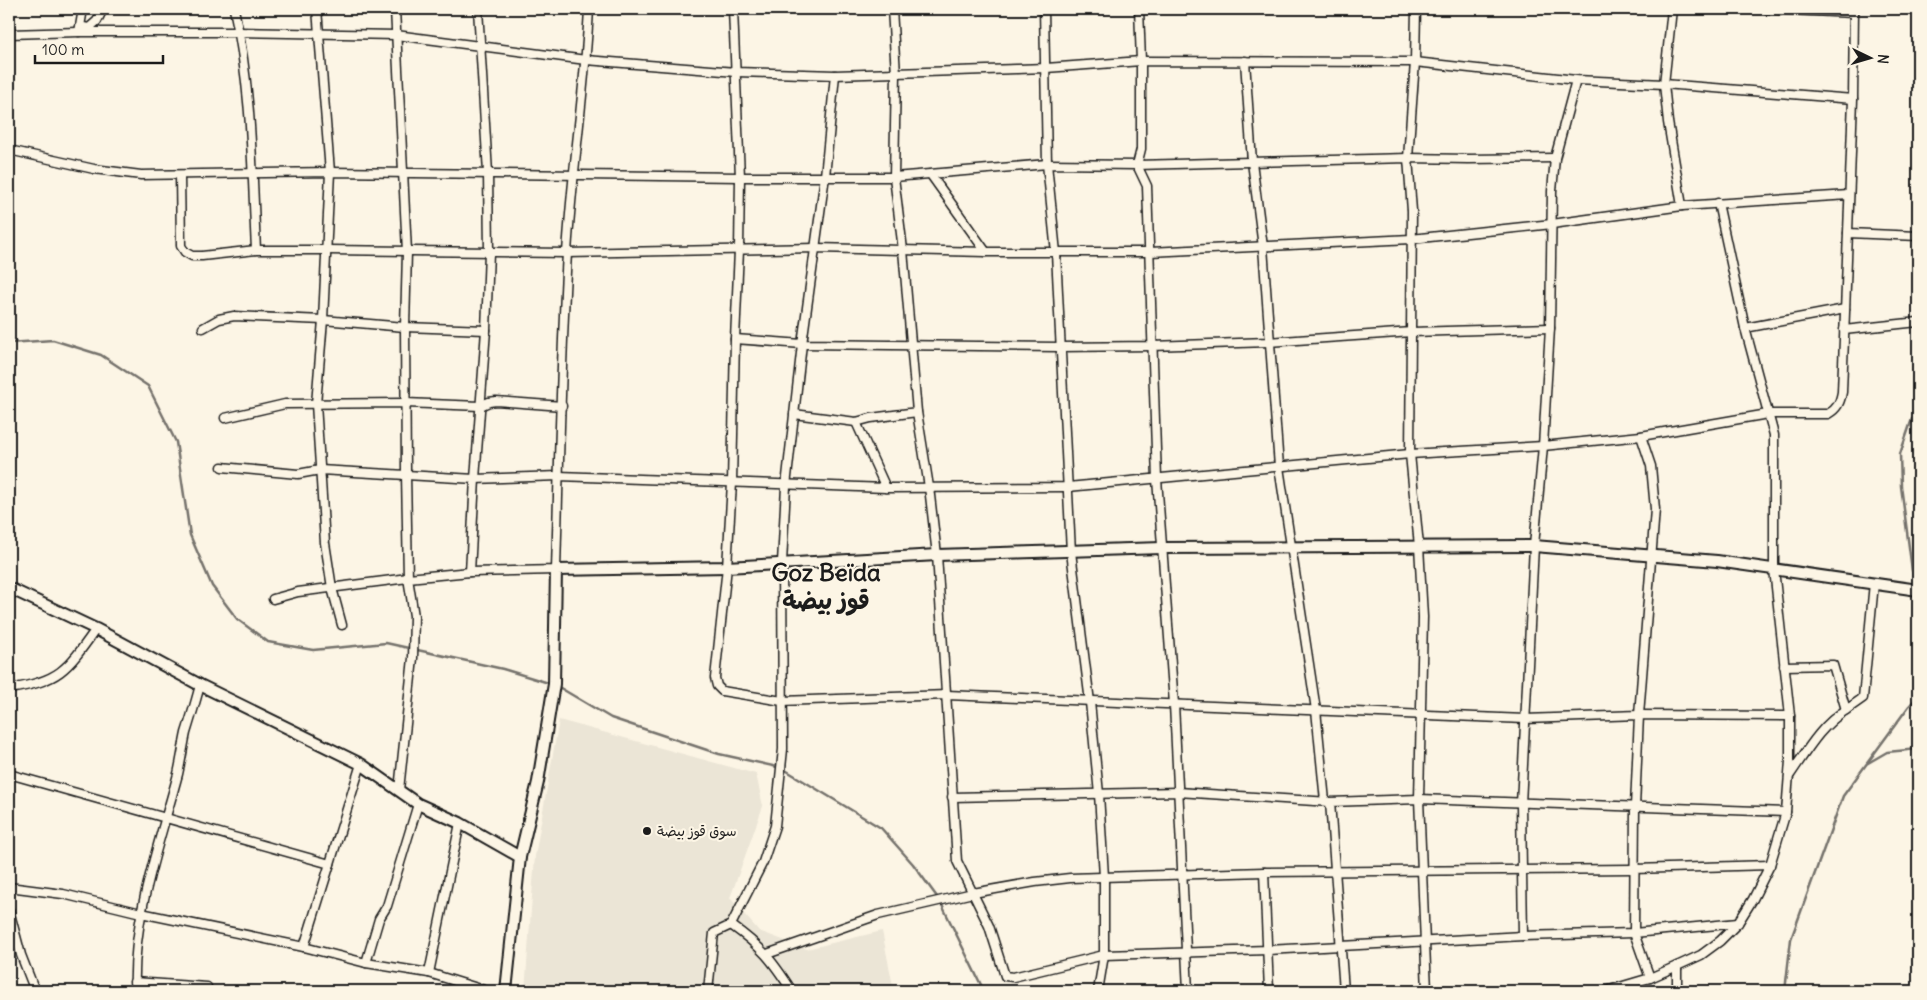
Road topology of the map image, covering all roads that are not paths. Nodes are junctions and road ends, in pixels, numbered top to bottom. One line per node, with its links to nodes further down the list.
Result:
1 (82, 9): 16 (street)
2 (103, 9): 16 (street)
3 (234, 9): 17 (street)
4 (317, 9): 18 (street)
5 (395, 9): 20 (street)
6 (478, 9): 21 (street)
7 (589, 9): 22 (street)
8 (733, 9): 27 (street)
9 (892, 9): 28 (street)
10 (1044, 9): 26 (street)
11 (1139, 9): 23 (street)
12 (1416, 9): 25 (street)
13 (1672, 9): 31 (street)
14 (1766, 9): 15 (street)
15 (1854, 11): 32 (street)
16 (79, 30): 17 (street); 19 (street)
17 (240, 32): 18 (street); 41 (street)
18 (320, 33): 20 (street); 39 (street)
19 (9, 34)
20 (396, 35): 21 (street); 40 (street)
21 (480, 46): 22 (street); 42 (street)
22 (586, 60): 27 (street); 43 (street)
23 (1141, 61): 24 (street); 26 (street); 38 (street)
24 (1245, 61): 25 (street); 36 (street)
25 (1415, 62): 30 (street); 34 (street)
26 (1046, 68): 28 (street); 37 (street)
27 (736, 72): 29 (street); 47 (street)
28 (896, 74): 29 (street); 48 (street)
29 (835, 75): 46 (street)
30 (1576, 80): 31 (street); 35 (street)
31 (1664, 84): 32 (street); 51 (street)
32 (1853, 99): 49 (street)
33 (9, 150): 44 (street)
34 (1408, 158): 35 (street); 36 (street); 55 (street)
35 (1555, 158): 52 (street)
36 (1252, 162): 38 (street); 56 (street)
37 (1047, 164): 38 (street); 45 (street); 67 (street)
38 (1137, 165): 65 (street)
39 (330, 172): 40 (street); 41 (street); 59 (street)
40 (403, 172): 42 (street); 62 (street)
41 (252, 173): 44 (street); 58 (street)
42 (488, 174): 43 (street); 63 (street)
43 (574, 174): 47 (street); 66 (street)
44 (180, 175): 58 (street)
45 (931, 175): 48 (street); 64 (street)
46 (825, 176): 47 (street); 48 (street); 57 (street)
47 (740, 177): 60 (street)
48 (894, 177): 61 (street)
49 (1849, 196): 50 (street); 53 (street)
50 (1718, 203): 51 (street); 74 (street)
51 (1682, 206): 52 (street)
52 (1552, 224): 55 (street); 73 (street)
53 (1848, 233): 54 (street); 68 (street)
54 (1918, 236)
55 (1411, 240): 56 (street); 77 (street)
56 (1263, 247): 65 (street); 79 (street)
57 (816, 248): 60 (street); 61 (street); 80 (street)
58 (256, 250): 59 (street)
59 (327, 250): 62 (street); 69 (street)
60 (739, 250): 66 (street); 78 (street)
61 (903, 250): 64 (street); 81 (street)
62 (407, 252): 63 (street); 71 (street)
63 (489, 252): 66 (street); 75 (street)
64 (986, 252): 67 (street)
65 (1150, 252): 67 (street); 82 (street)
66 (567, 253): 87 (street)
67 (1056, 253): 83 (street)
68 (1845, 308): 74 (street); 76 (street)
69 (323, 320): 71 (street); 72 (street); 85 (street)
70 (1918, 322): 76 (street)
71 (405, 327): 75 (street); 84 (street)
72 (204, 328)
73 (1550, 328): 77 (street); 94 (street)
74 (1745, 328): 90 (street)
75 (486, 330): 86 (street)
76 (1844, 330): 90 (street)
77 (1412, 332): 79 (street); 95 (street)
78 (735, 339): 80 (street); 103 (street)
79 (1268, 342): 82 (street); 97 (street)
80 (802, 344): 81 (street); 89 (street)
81 (912, 345): 83 (street); 88 (street)
82 (1152, 346): 83 (street); 102 (street)
83 (1060, 347): 105 (street)
84 (405, 403): 85 (street); 86 (street); 99 (street)
85 (316, 404): 91 (street); 98 (street)
86 (480, 406): 87 (street); 101 (street)
87 (562, 406): 100 (street)
88 (917, 412): 92 (street); 106 (street)
89 (794, 414): 92 (street); 104 (street)
90 (1768, 414): 93 (street); 117 (street)
91 (225, 418)
92 (856, 422): 107 (street)
93 (1641, 436): 94 (street); 114 (street)
94 (1543, 446): 95 (street); 109 (street)
95 (1410, 454): 97 (street); 108 (street)
96 (222, 467): 98 (street)
97 (1279, 467): 102 (street); 111 (street)
98 (320, 470): 99 (street); 123 (street)
99 (406, 474): 101 (street); 120 (street)
100 (559, 476): 101 (street); 103 (street); 118 (street)
101 (475, 479): 119 (street)
102 (1157, 479): 105 (street); 110 (street)
103 (732, 483): 104 (street); 116 (street)
104 (786, 486): 107 (street); 115 (street)
105 (1068, 486): 106 (street); 112 (street)
106 (930, 487): 107 (street); 113 (street)
107 (886, 488)
108 (1419, 546): 109 (main road); 111 (main road); 137 (street)
109 (1534, 546): 114 (main road); 140 (street)
110 (1162, 548): 111 (main road); 112 (main road); 134 (street)
111 (1291, 548): 135 (street)
112 (1070, 552): 113 (main road); 133 (street)
113 (937, 555): 115 (main road); 131 (street)
114 (1652, 555): 117 (main road); 138 (street)
115 (782, 563): 116 (main road); 132 (street)
116 (727, 567): 118 (main road); 132 (street)
117 (1774, 569): 121 (main road); 128 (street)
118 (556, 570): 119 (street); 156 (main road)
119 (470, 572): 120 (street)
120 (408, 578): 123 (street); 144 (street)
121 (1874, 584): 124 (main road); 136 (street)
122 (9, 588): 127 (main road)
123 (332, 588): 125 (street); 126 (street)
124 (1918, 590)
125 (273, 599)
126 (342, 625)
127 (96, 630): 129 (main road); 130 (street)
128 (1784, 666): 136 (street); 139 (street)
129 (200, 685): 141 (main road); 154 (street)
130 (9, 689)
131 (947, 695): 132 (street); 133 (street); 147 (street)
132 (782, 701): 171 (street)
133 (1090, 702): 134 (street); 146 (street)
134 (1174, 704): 135 (street); 145 (street)
135 (1316, 710): 137 (street); 149 (street)
136 (1846, 710): 143 (street)
137 (1420, 713): 140 (street); 148 (street)
138 (1639, 714): 139 (street); 140 (street); 152 (street)
139 (1790, 716): 143 (street)
140 (1526, 718): 151 (street)
141 (361, 764): 144 (main road); 157 (street)
142 (9, 774): 154 (street)
143 (1789, 777): 153 (street)
144 (399, 790): 150 (main road)
145 (1178, 792): 146 (street); 149 (street); 164 (street)
146 (1099, 794): 147 (street); 165 (street)
147 (952, 797): 167 (street)
148 (1419, 798): 149 (street); 151 (street); 161 (street)
149 (1328, 802): 163 (street)
150 (418, 804): 155 (main road); 181 (street)
151 (1521, 804): 152 (street); 159 (street)
152 (1635, 806): 153 (street); 160 (street)
153 (1786, 812): 158 (street)
154 (165, 817): 157 (street); 169 (street)
155 (460, 823): 156 (main road); 183 (street)
156 (520, 857): 191 (main road)
157 (330, 864): 176 (street)
158 (1770, 865): 160 (street); 170 (street)
159 (1522, 869): 160 (street); 161 (street); 173 (street)
160 (1634, 869): 172 (street)
161 (1422, 871): 163 (street); 174 (street)
162 (1264, 872): 163 (street); 164 (street); 177 (street)
163 (1336, 872): 175 (street)
164 (1181, 875): 165 (street); 178 (street)
165 (1104, 877): 167 (street); 180 (street)
166 (9, 887): 169 (street)
167 (973, 893): 179 (street); 180 (street)
168 (9, 910): 188 (street)
169 (142, 914): 176 (street); 185 (street)
170 (1738, 923): 172 (street); 182 (street)
171 (731, 926): 179 (street); 192 (street)
172 (1634, 932): 173 (street); 184 (street)
173 (1523, 936): 174 (street)
174 (1425, 941): 175 (street); 198 (street)
175 (1340, 946): 177 (street); 197 (street)
176 (304, 947): 181 (street)
177 (1268, 950): 178 (street); 196 (street)
178 (1185, 953): 180 (street); 195 (street)
179 (767, 954): 193 (street)
180 (1104, 955): 194 (street)
181 (366, 963): 183 (street)
182 (1676, 966): 184 (street); 200 (street)
183 (429, 973): 190 (street)
184 (1650, 978): 199 (street)
185 (134, 982): 186 (street); 189 (street)
186 (166, 987): 187 (street)
187 (207, 987)
188 (35, 991)
189 (134, 991)
190 (487, 991)
191 (506, 991)
192 (708, 991)
193 (792, 991)
194 (1098, 991)
195 (1188, 991)
196 (1269, 991)
197 (1344, 991)
198 (1428, 991)
199 (1606, 991)
200 (1678, 991)

